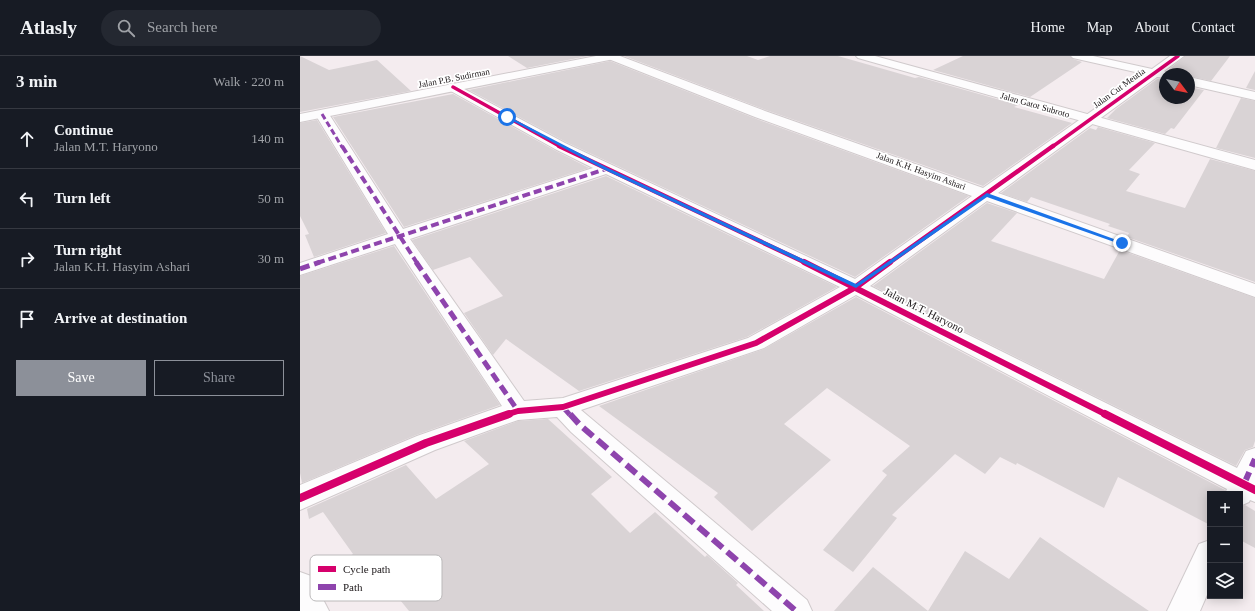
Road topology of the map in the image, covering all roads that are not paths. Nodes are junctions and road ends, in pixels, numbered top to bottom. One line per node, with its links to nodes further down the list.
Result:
1 (568, 56): 12 (street, Jalan P.B. Sudirman)
2 (612, 56): 10 (street, Jalan P.B. Sudirman); 18 (street, Jalan K.H. Hasyim Ashari)
3 (862, 56): 15 (street, Jalan Gatot Subroto)
4 (1077, 56): 7 (street)
5 (1178, 56): 6 (street, Jalan Cut Meutia)
6 (1166, 68)
7 (1159, 74)
8 (1159, 75): 15 (street, Jalan Cut Meutia)
9 (1195, 82): 11 (street)
10 (453, 87): 13 (street, Jalan P.B. Sudirman); 17 (street, Jalan M.T. Haryono)
11 (1255, 96)
12 (300, 108)
13 (322, 114): 14 (street, Jalan P.B. Sudirman); 19 (street)
14 (300, 118)
15 (1089, 120): 16 (street, Jalan Gatot Subroto); 18 (street, Jalan Cut Meutia)
16 (1255, 165)
17 (606, 169): 19 (street); 21 (street, Jalan M.T. Haryono)
18 (987, 195): 21 (street, Jalan Cut Meutia); 22 (street, Jalan K.H. Hasyim Ashari)
19 (399, 236): 20 (street); 24 (street)
20 (300, 269)
21 (856, 287): 23 (street, Jalan Cut Meutia); 26 (street, Jalan M.T. Haryono)
22 (1255, 291)
23 (563, 406): 24 (street, Jalan Cut Meutia); 31 (street)
24 (518, 411): 27 (street, Jalan Cut Meutia)
25 (1255, 459): 26 (street)
26 (1246, 489)
27 (300, 498)
28 (1207, 560): 32 (street)
29 (300, 587): 30 (street)
30 (314, 611)
31 (796, 611)
32 (1183, 611)

